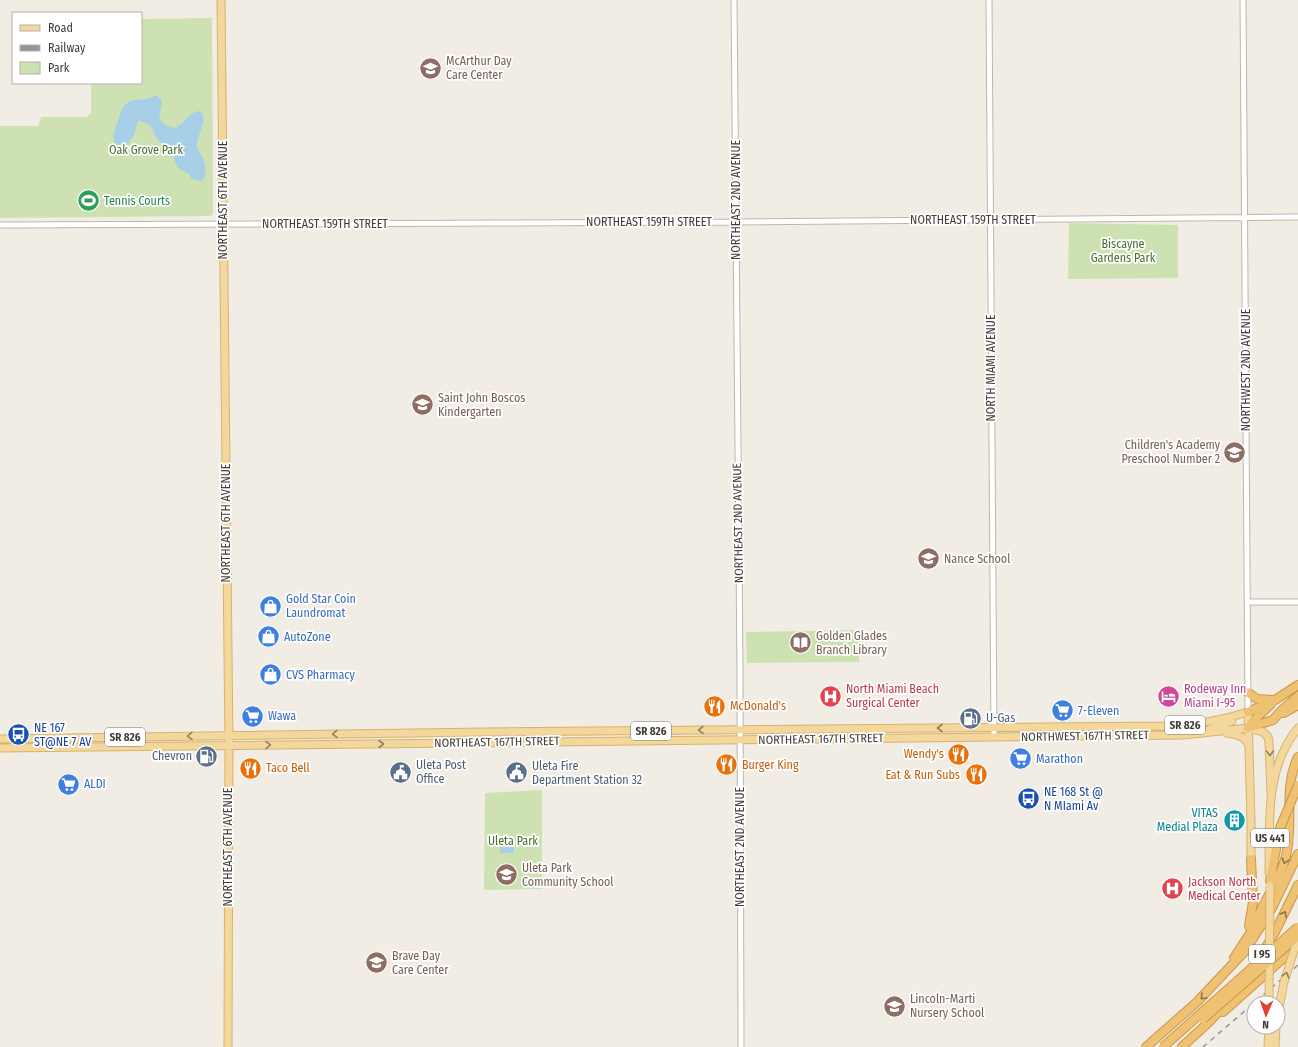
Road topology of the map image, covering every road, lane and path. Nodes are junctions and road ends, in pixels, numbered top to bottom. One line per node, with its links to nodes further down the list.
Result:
1 (221, 0): 10 (main road, NORTHEAST 6TH AVENUE)
2 (734, 0): 8 (street, NORTHEAST 2ND AVENUE)
3 (989, 0): 7 (street, NORTH MIAMI AVENUE)
4 (1243, 0): 6 (street, NORTHWEST 2ND AVENUE)
5 (1298, 217): 6 (street, NORTHEAST 159TH STREET)
6 (1245, 218): 7 (street, NORTHEAST 159TH STREET); 11 (street, NORTHWEST 2ND AVENUE)
7 (990, 220): 8 (street, NORTHEAST 159TH STREET); 21 (street, NORTH MIAMI AVENUE)
8 (736, 222): 10 (street, NORTHEAST 159TH STREET); 26 (street, NORTHEAST 2ND AVENUE)
9 (0, 225): 10 (street, NORTHEAST 159TH STREET)
10 (224, 225): 35 (main road, NORTHEAST 6TH AVENUE)
11 (1247, 602): 12 (street); 14 (street, NORTHWEST 2ND AVENUE)
12 (1298, 602)
13 (1298, 684): 16 (highway, SR 826)
14 (1247, 692): 16 (highway); 18 (street, NORTHWEST 2ND AVENUE)
15 (1298, 696): 19 (highway, SR 826)
16 (1275, 700): 18 (highway, SR 826); 24 (highway)
17 (1298, 705): 19 (highway)
18 (1248, 712): 20 (main road, NORTHWEST 167TH STREET / SR 826); 24 (main road, NORTHWEST 2ND AVENUE); 34 (main road)
19 (1273, 720): 24 (highway, SR 826)
20 (1121, 726): 21 (main road, NORTHWEST 167TH STREET / SR 826); 36 (main road)
21 (993, 727): 23 (main road, NORTHEAST 167TH STREET / SR 826, one-way to 23); 39 (street, NORTH MIAMI AVENUE)
22 (866, 728): 23 (main road, NORTHEAST 167TH STREET / SR 826); 26 (main road, NORTHEAST 167TH STREET / SR 826); 40 (main road)
23 (880, 728): 41 (main road)
24 (1248, 728): 31 (main road, NORTHWEST 167TH STREET / SR 826); 53 (main road, NORTHWEST 2ND AVENUE); 57 (main road, one-way to 57)
25 (1298, 728): 57 (main road, US 441)
26 (740, 730): 28 (main road, NORTHEAST 167TH STREET / SR 826, one-way to 28); 43 (street, NORTHEAST 2ND AVENUE)
27 (612, 731): 28 (main road, NORTHEAST 167TH STREET / SR 826); 30 (main road, NORTHEAST 167TH STREET / SR 826); 44 (main road)
28 (631, 731): 45 (main road)
29 (484, 732): 30 (main road, NORTHEAST 167TH STREET / SR 826); 33 (main road, NORTHEAST 167TH STREET / SR 826); 46 (main road)
30 (501, 732): 47 (main road)
31 (1221, 732): 34 (main road, NORTHWEST 167TH STREET / SR 826); 53 (main road)
32 (356, 734): 33 (main road, NORTHEAST 167TH STREET / SR 826); 35 (main road, NORTHEAST 167TH STREET / SR 826, one-way to 35); 48 (main road)
33 (371, 734): 49 (main road)
34 (1193, 734): 36 (main road, NORTHWEST 167TH STREET / SR 826)
35 (228, 736): 38 (main road, NORTHEAST 167TH STREET / SR 826, one-way to 38); 50 (main road, NORTHEAST 6TH AVENUE)
36 (1106, 736): 39 (main road, NORTHWEST 167TH STREET / SR 826)
37 (101, 737): 38 (main road, NORTHEAST 167TH STREET / SR 826); 42 (main road, NORTHEAST 167TH STREET / SR 826); 51 (main road)
38 (123, 737): 52 (main road)
39 (994, 737): 41 (main road, NORTHEAST 167TH STREET / SR 826)
40 (851, 738): 41 (main road, NORTHEAST 167TH STREET / SR 826); 43 (main road, NORTHEAST 167TH STREET / SR 826)
41 (867, 738)
42 (0, 739)
43 (740, 739): 45 (main road, NORTHEAST 167TH STREET / SR 826); 73 (street, NORTHEAST 2ND AVENUE)
44 (596, 741): 45 (main road, NORTHEAST 167TH STREET / SR 826); 47 (main road, NORTHEAST 167TH STREET / SR 826)
45 (612, 741)
46 (470, 742): 47 (main road, NORTHEAST 167TH STREET / SR 826); 49 (main road, NORTHEAST 167TH STREET / SR 826, one-way to 46)
47 (484, 742)
48 (342, 744): 49 (main road, NORTHEAST 167TH STREET / SR 826); 50 (main road, NORTHEAST 167TH STREET / SR 826, one-way to 48)
49 (357, 744)
50 (229, 746): 52 (main road, NORTHEAST 167TH STREET / SR 826); 72 (main road, NORTHEAST 6TH AVENUE)
51 (92, 747): 52 (main road, NORTHEAST 167TH STREET / SR 826); 54 (main road, NORTHEAST 167TH STREET / SR 826)
52 (104, 747)
53 (1249, 747): 59 (main road, NORTHWEST 2ND AVENUE)
54 (0, 748)
55 (1298, 757): 64 (highway, one-way to 64)
56 (1298, 785): 60 (highway, bridge)
57 (1271, 795): 60 (main road, US 441)
58 (1298, 854): 66 (highway, I 95)
59 (1251, 859): 64 (highway)
60 (1270, 883): 67 (main road, US 441, bridge)
61 (1298, 885): 69 (highway, I 95, one-way to 61)
62 (1298, 926): 75 (highway, bridge)
63 (1298, 937): 68 (main road, one-way to 63, bridge); 76 (highway, bridge)
64 (1245, 940): 66 (highway)
65 (1298, 945): 69 (highway)
66 (1230, 968): 74 (highway, I 95, one-way to 74)
67 (1269, 995)
68 (1281, 995)
69 (1215, 1015): 77 (highway, I 95)
70 (1269, 1035): 78 (main road)
71 (1276, 1035): 79 (main road)
72 (228, 1047)
73 (740, 1047)
74 (1146, 1047)
75 (1163, 1047)
76 (1171, 1047)
77 (1182, 1047)
78 (1268, 1047)
79 (1275, 1047)

